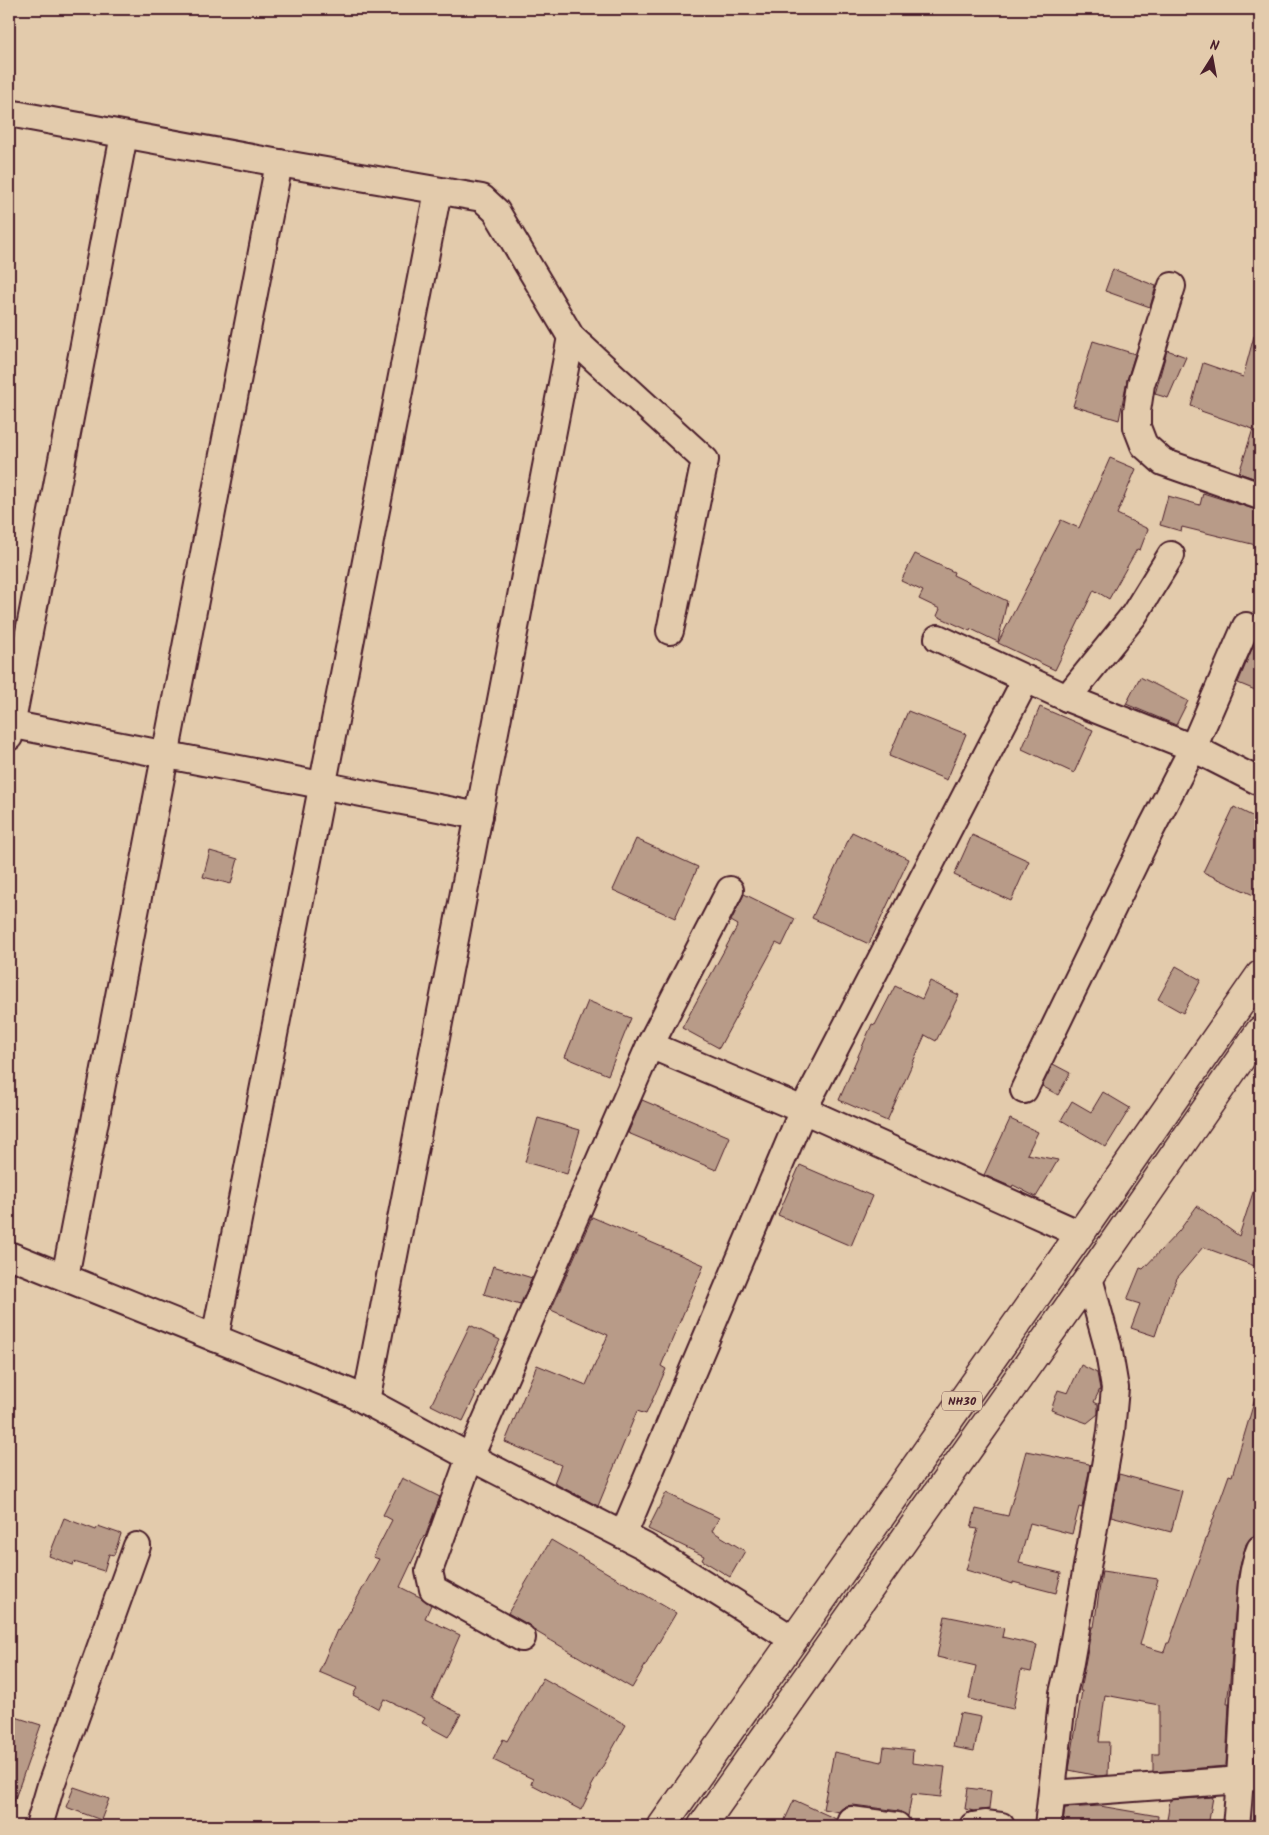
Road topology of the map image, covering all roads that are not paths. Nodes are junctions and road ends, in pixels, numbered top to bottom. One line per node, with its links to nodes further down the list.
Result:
1 (9, 113): 2 (street)
2 (124, 135): 3 (street); 14 (street)
3 (279, 163): 4 (street); 16 (street)
4 (438, 191): 6 (street); 18 (street)
5 (1172, 286): 7 (street)
6 (571, 337): 10 (street); 19 (street)
7 (1260, 496)
8 (1170, 555): 13 (street)
9 (1246, 626): 15 (street)
10 (670, 632)
11 (938, 638): 12 (street)
12 (1026, 679): 13 (street); 25 (street)
13 (1067, 698): 15 (street)
14 (10, 729): 16 (street)
15 (1193, 748): 17 (street); 24 (street)
16 (165, 755): 18 (street); 28 (street)
17 (1260, 782)
18 (322, 786): 19 (street); 30 (street)
19 (479, 816): 31 (street)
20 (730, 890): 23 (street)
21 (1260, 975): 26 (highway, NH30)
22 (1260, 1032): 29 (highway, NH30)
23 (650, 1045): 25 (street); 32 (street)
24 (1024, 1090)
25 (803, 1110): 26 (street); 33 (street)
26 (1080, 1234): 37 (highway, NH30)
27 (9, 1255): 28 (street)
28 (65, 1277): 30 (street)
29 (1089, 1278): 39 (street); 43 (highway, NH30)
30 (215, 1338): 31 (street)
31 (366, 1401): 32 (street)
32 (470, 1457): 33 (street); 36 (street)
33 (623, 1535): 37 (street)
34 (137, 1546): 41 (street)
35 (1260, 1549): 38 (street)
36 (522, 1638)
37 (794, 1640): 42 (highway, NH30)
38 (1251, 1778): 39 (street); 48 (street)
39 (1053, 1794): 47 (street)
40 (851, 1820): 44 (street)
41 (39, 1826)
42 (662, 1826)
43 (702, 1826)
44 (897, 1826)
45 (973, 1826): 46 (street)
46 (1001, 1826)
47 (1048, 1826)
48 (1236, 1826)

